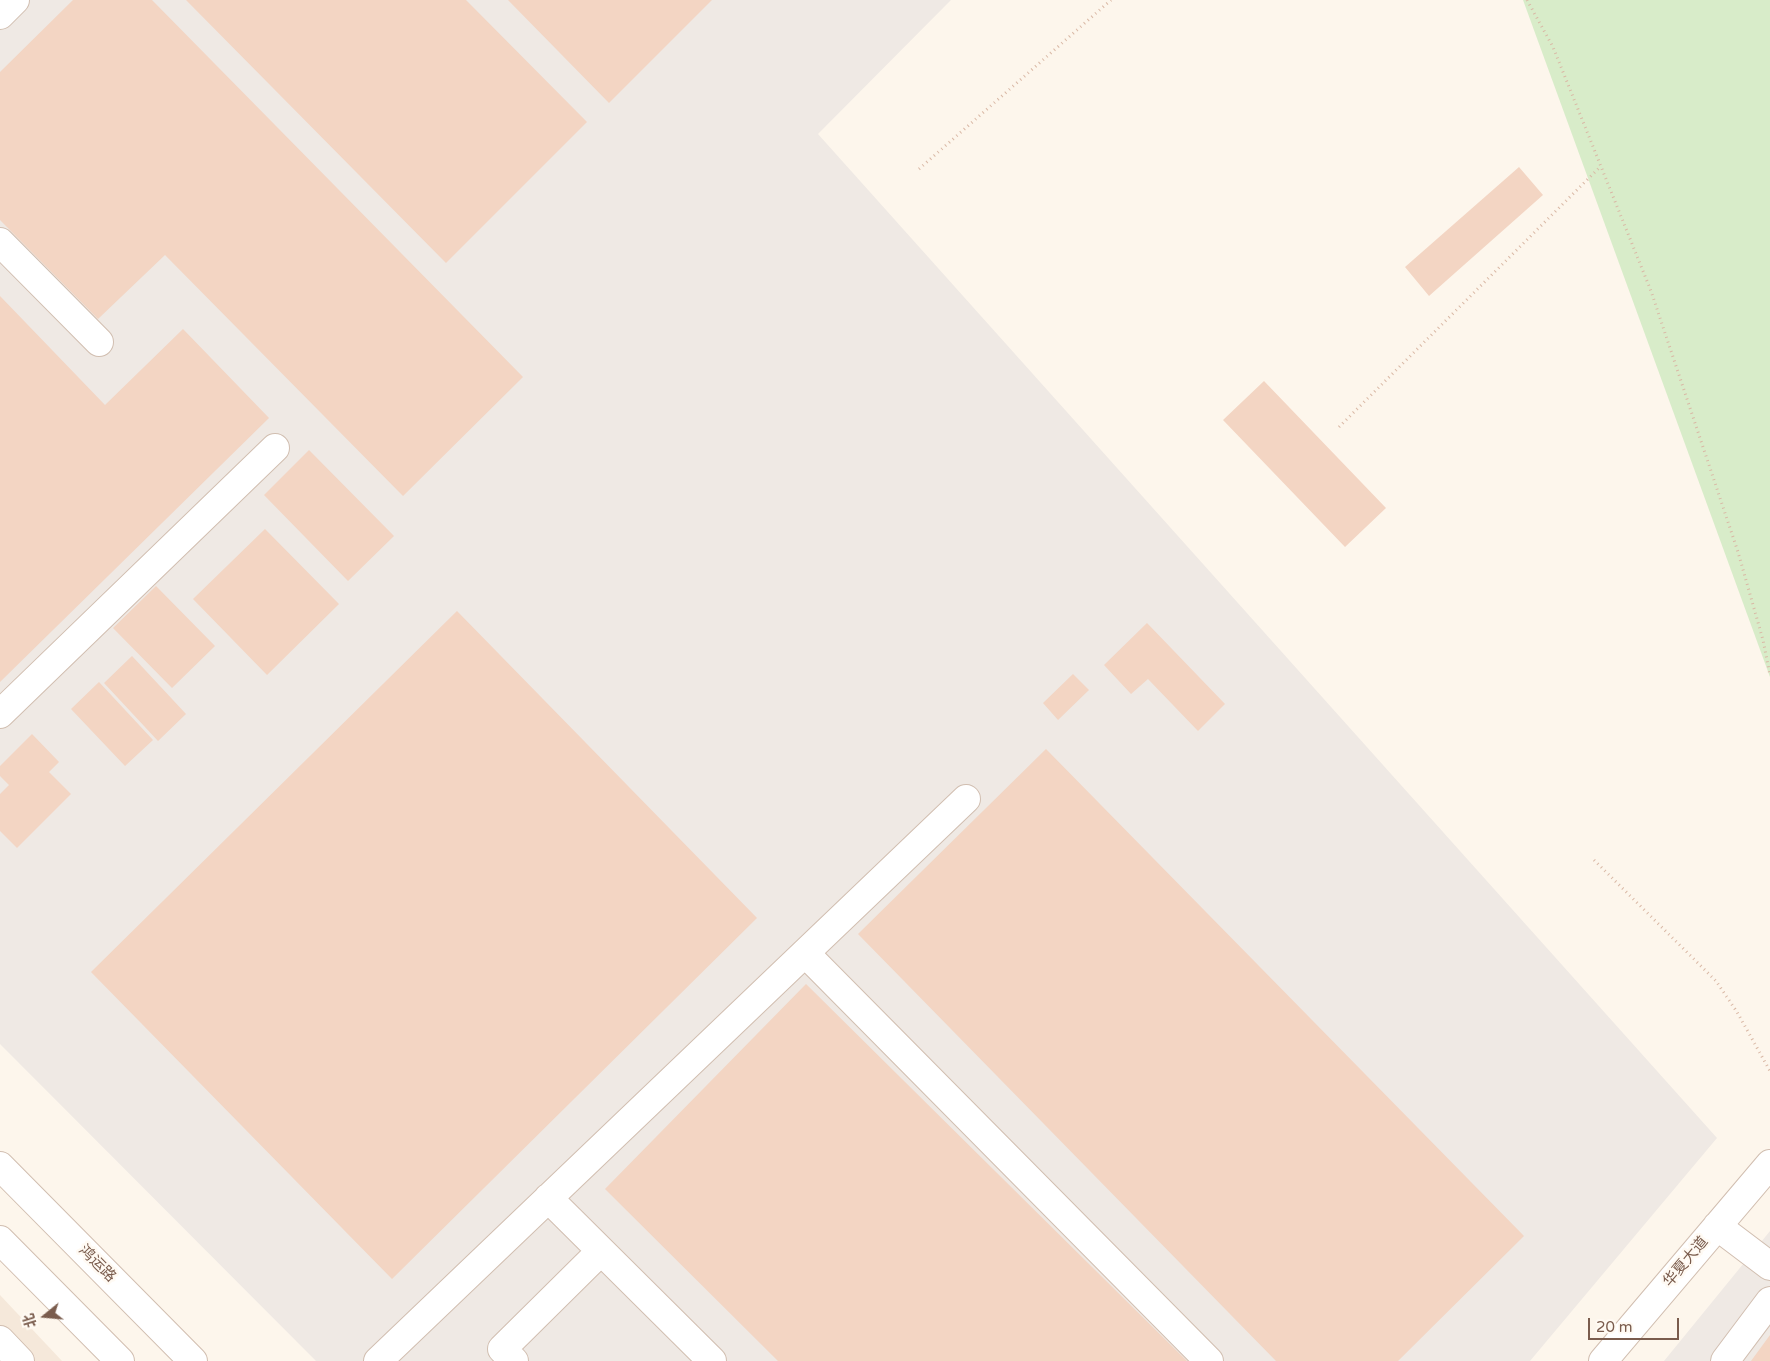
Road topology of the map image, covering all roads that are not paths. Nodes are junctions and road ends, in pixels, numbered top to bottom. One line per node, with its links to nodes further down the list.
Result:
1 (15, 0): 2 (street)
2 (0, 15)
3 (0, 242): 4 (street)
4 (99, 342)
5 (275, 448): 6 (street)
6 (0, 714)
7 (966, 799): 8 (street)
8 (805, 953): 11 (street); 24 (street)
9 (1770, 1164): 12 (street, 华夏大道)
10 (0, 1166): 22 (street, 鸿运路)
11 (548, 1198): 14 (street); 23 (street)
12 (1717, 1226): 15 (street); 25 (street, 华夏大道)
13 (0, 1240): 21 (street)
14 (601, 1251): 18 (street); 19 (street)
15 (1770, 1266)
16 (1770, 1301): 26 (street)
17 (0, 1340): 20 (street)
18 (697, 1356)
19 (505, 1357)
20 (20, 1361)
21 (120, 1361)
22 (193, 1361)
23 (378, 1361)
24 (1209, 1361)
25 (1603, 1361)
26 (1725, 1361)

